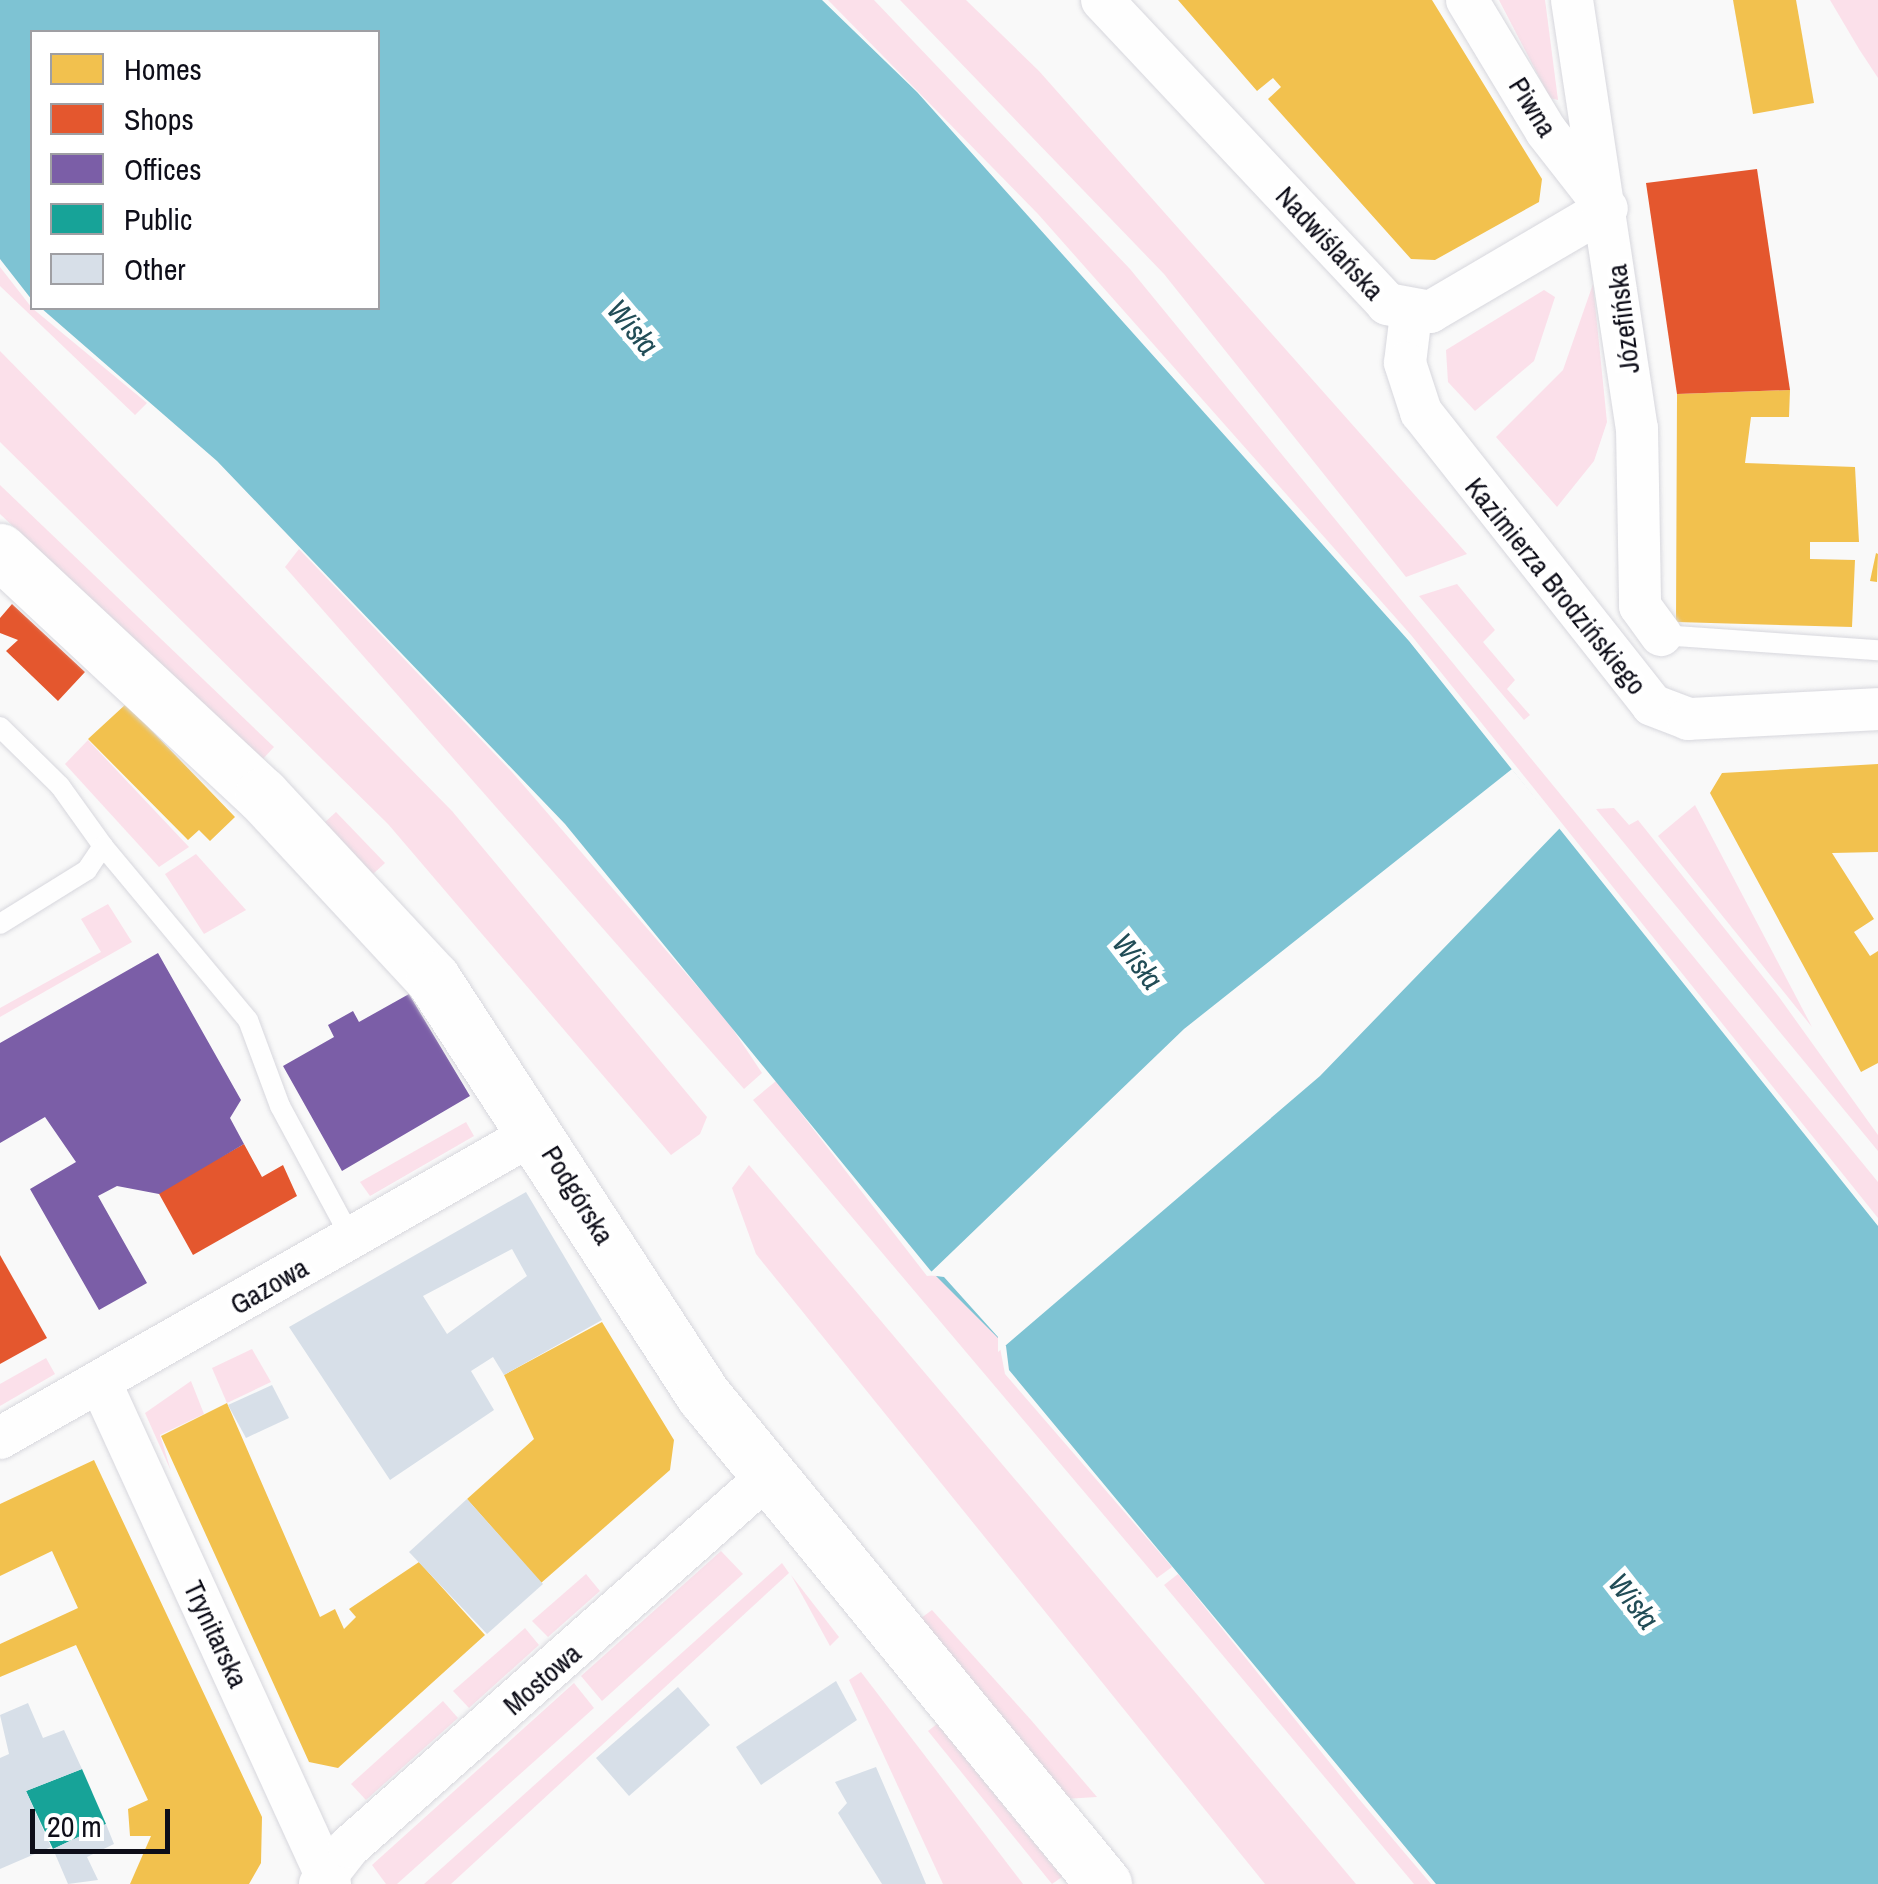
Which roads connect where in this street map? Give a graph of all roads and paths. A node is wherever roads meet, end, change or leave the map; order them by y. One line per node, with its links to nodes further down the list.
1 (1102, 0): 5 (street, Nadwiślańska)
2 (1468, 0): 4 (street, Piwna)
3 (1572, 0): 4 (street, Józefińska)
4 (1607, 208): 5 (street, Nadwiślańska); 7 (street, Józefińska)
5 (1411, 314): 9 (street, Kazimierza Brodzińskiego)
6 (0, 550): 13 (street, Podgórska)
7 (1662, 634): 8 (lane)
8 (1878, 650)
9 (1878, 708)
10 (0, 727): 11 (lane)
11 (103, 846): 12 (lane); 14 (lane)
12 (0, 924)
13 (538, 1131): 14 (street, Gazowa); 17 (street, Podgórska)
14 (351, 1238): 15 (street, Gazowa)
15 (101, 1384): 16 (street, Gazowa); 18 (street, Trynitarska)
16 (0, 1438)
17 (767, 1477): 18 (street, Mostowa); 19 (street, Podgórska)
18 (325, 1881)
19 (1104, 1884)

